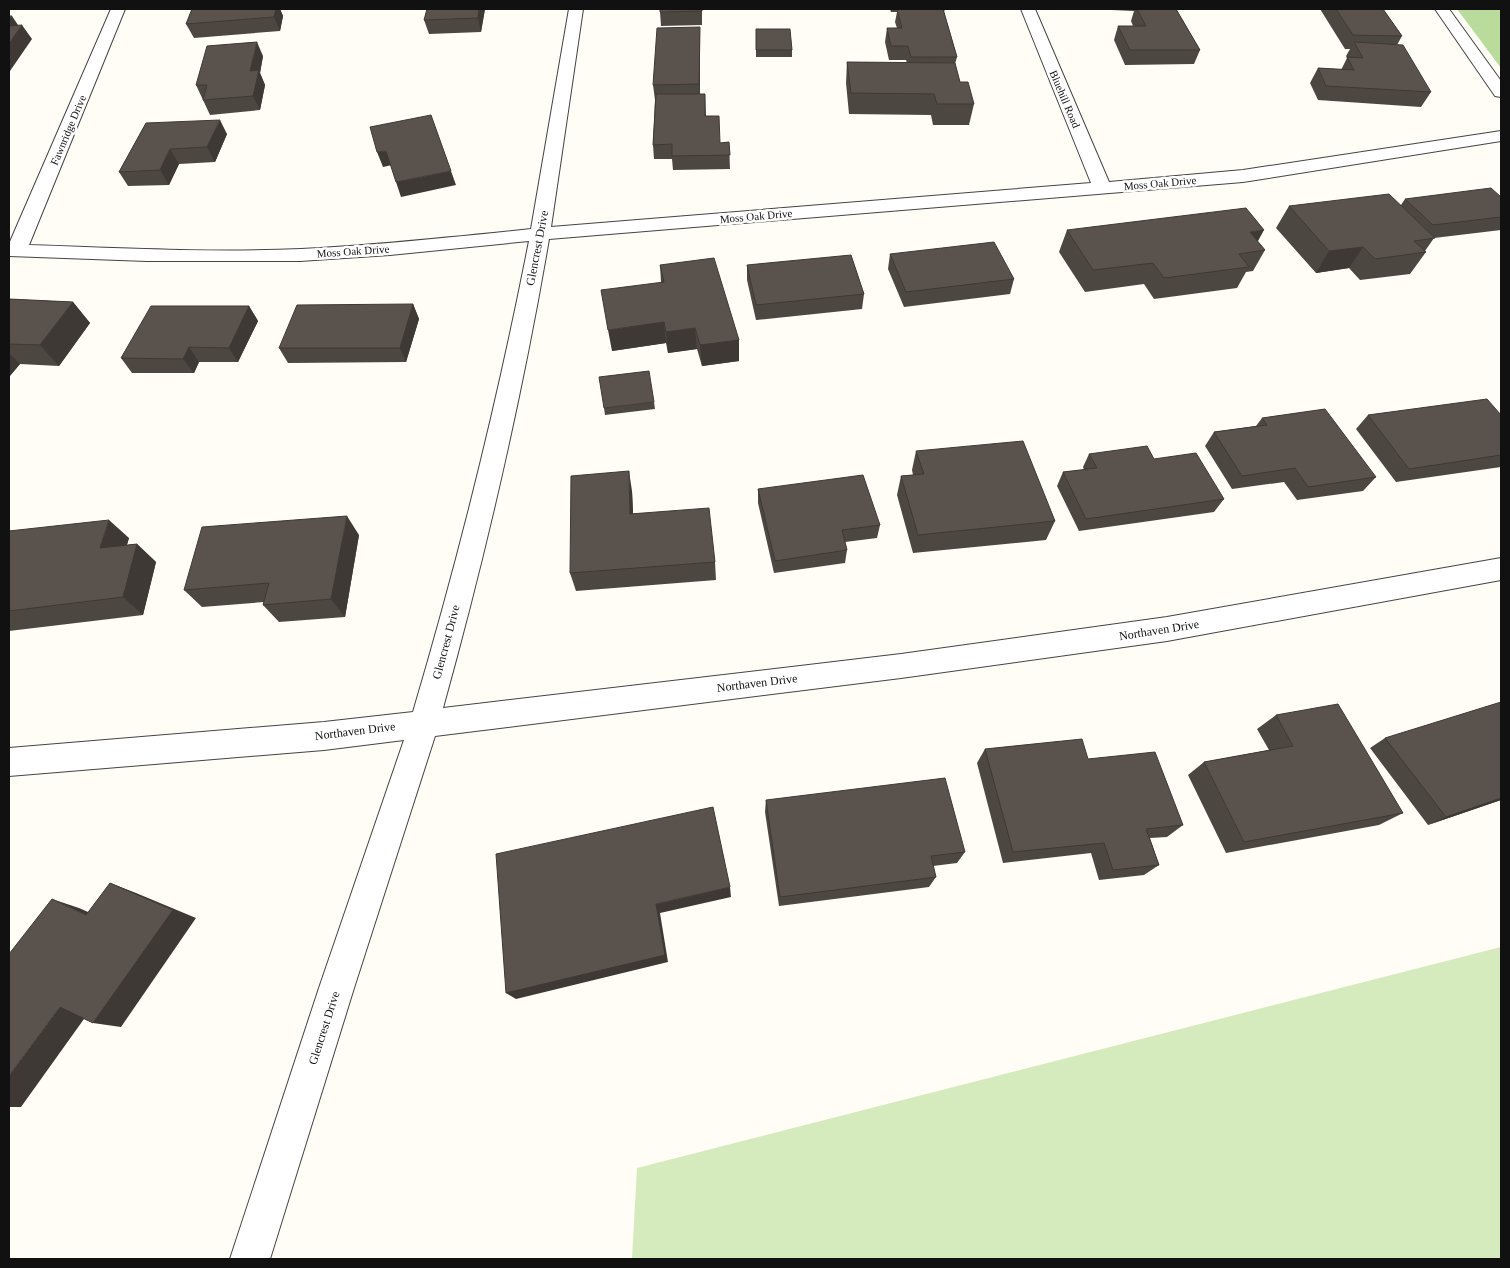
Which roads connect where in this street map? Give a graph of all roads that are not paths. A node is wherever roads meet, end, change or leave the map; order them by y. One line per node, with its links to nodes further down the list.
1 (118, 9): 9 (street, Fawnridge Drive)
2 (576, 9): 8 (street, Glencrest Drive)
3 (1028, 9): 7 (street, Bluehill Road)
4 (1442, 9): 5 (street)
5 (1501, 92)
6 (1501, 136): 7 (street, Moss Oak Drive)
7 (1102, 188): 8 (street, Moss Oak Drive)
8 (540, 234): 9 (street, Moss Oak Drive); 11 (street, Glencrest Drive)
9 (13, 250)
10 (1501, 569): 11 (street, Northaven Drive)
11 (424, 722): 12 (street, Northaven Drive); 13 (street, Glencrest Drive)
12 (9, 762)
13 (250, 1259)

